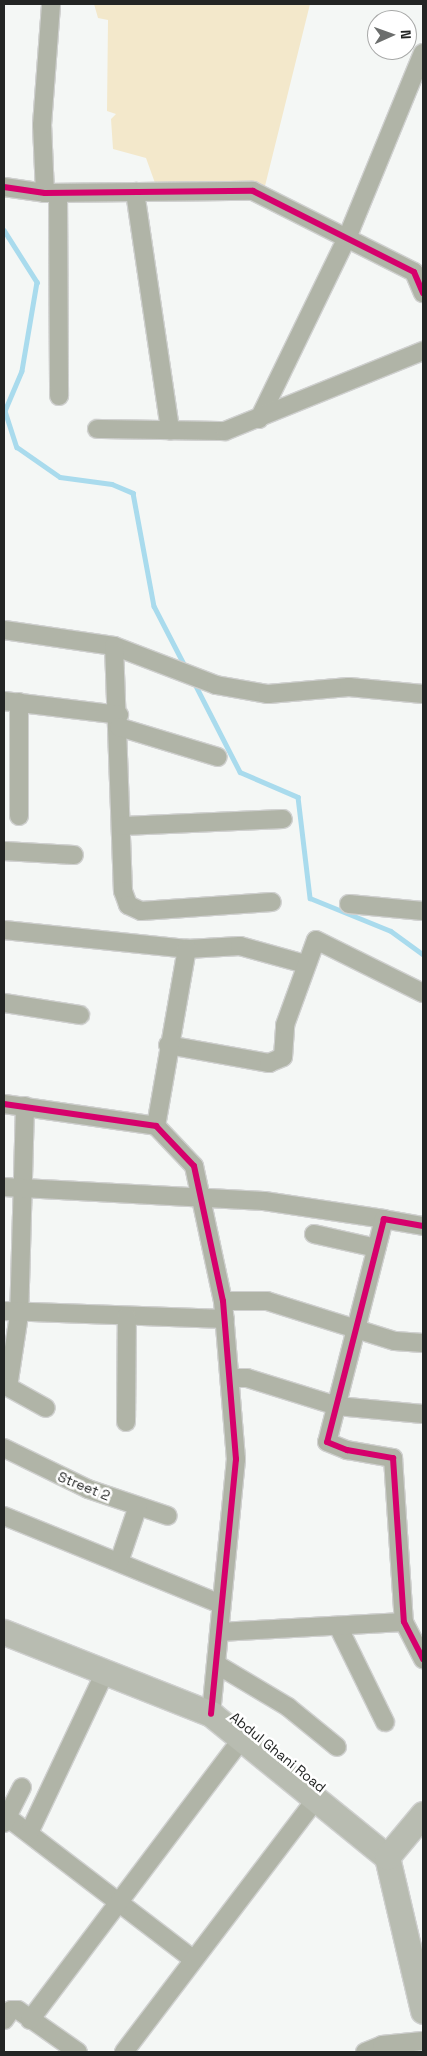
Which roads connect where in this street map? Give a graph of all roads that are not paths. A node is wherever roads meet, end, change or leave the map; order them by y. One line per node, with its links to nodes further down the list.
1 (51, 4): 5 (street)
2 (423, 53): 6 (street)
3 (4, 187): 5 (street)
4 (134, 192): 5 (street); 6 (street); 12 (street)
5 (52, 193): 9 (street)
6 (347, 238): 7 (street); 10 (street)
7 (423, 293)
8 (423, 351): 10 (street)
9 (59, 396)
10 (259, 419): 12 (street)
11 (97, 429): 12 (street)
12 (170, 430)
13 (4, 630): 14 (street)
14 (114, 646): 15 (street); 17 (street)
15 (423, 694)
16 (11, 702): 17 (street); 19 (street)
17 (119, 721): 18 (street); 21 (street)
18 (218, 757)
19 (19, 816)
20 (283, 819): 21 (street)
21 (123, 826): 24 (street)
22 (4, 851): 23 (street)
23 (74, 855)
24 (272, 902)
25 (349, 904): 26 (street)
26 (423, 911)
27 (4, 930): 28 (street)
28 (187, 949): 29 (street); 33 (street)
29 (305, 964): 30 (street); 33 (street)
30 (423, 993)
31 (4, 1003): 32 (street)
32 (80, 1014)
33 (168, 1045): 36 (street)
34 (4, 1104): 35 (street)
35 (25, 1106): 36 (street); 38 (street)
36 (156, 1126): 39 (street)
37 (4, 1187): 38 (street)
38 (23, 1189): 39 (street); 45 (street)
39 (200, 1198): 40 (street); 44 (street)
40 (384, 1219): 41 (street); 43 (street)
41 (423, 1226)
42 (314, 1234): 43 (street)
43 (376, 1248): 48 (street)
44 (223, 1301): 47 (street); 48 (street)
45 (11, 1313): 46 (street); 52 (street)
46 (127, 1317): 47 (street); 54 (street)
47 (225, 1320): 50 (street)
48 (357, 1329): 49 (street); 51 (street)
49 (423, 1343)
50 (230, 1378): 51 (street); 60 (street)
51 (336, 1406): 53 (street); 61 (street)
52 (46, 1408)
53 (423, 1414)
54 (126, 1422)
55 (4, 1448): 56 (street, Street 2)
56 (138, 1506): 58 (street, Street 2); 59 (street)
57 (4, 1516): 59 (street)
58 (168, 1516)
59 (119, 1562): 60 (street)
60 (221, 1604): 64 (street)
61 (404, 1622): 62 (street); 65 (street)
62 (338, 1626): 64 (street); 69 (street)
63 (4, 1632): 67 (street, Abdul Ghani Road)
64 (219, 1632): 66 (street)
65 (423, 1659)
66 (216, 1664): 68 (street); 71 (street)
67 (104, 1674): 68 (street, Abdul Ghani Road); 76 (street)
68 (211, 1714): 70 (street, Abdul Ghani Road)
69 (385, 1722)
70 (242, 1739): 73 (street, Abdul Ghani Road); 78 (street)
71 (337, 1747)
72 (22, 1787): 75 (street)
73 (316, 1799): 77 (street, Abdul Ghani Road); 79 (street)
74 (423, 1814): 77 (street)
75 (5, 1820): 76 (street)
76 (29, 1834): 78 (street)
77 (387, 1856): 80 (street)
78 (118, 1903): 79 (street); 82 (street)
79 (194, 1960): 85 (street)
80 (423, 2011)
81 (4, 2020): 82 (street)
82 (30, 2020): 84 (street)
83 (423, 2041): 86 (street)
84 (78, 2052)
85 (124, 2052)
86 (365, 2052)

